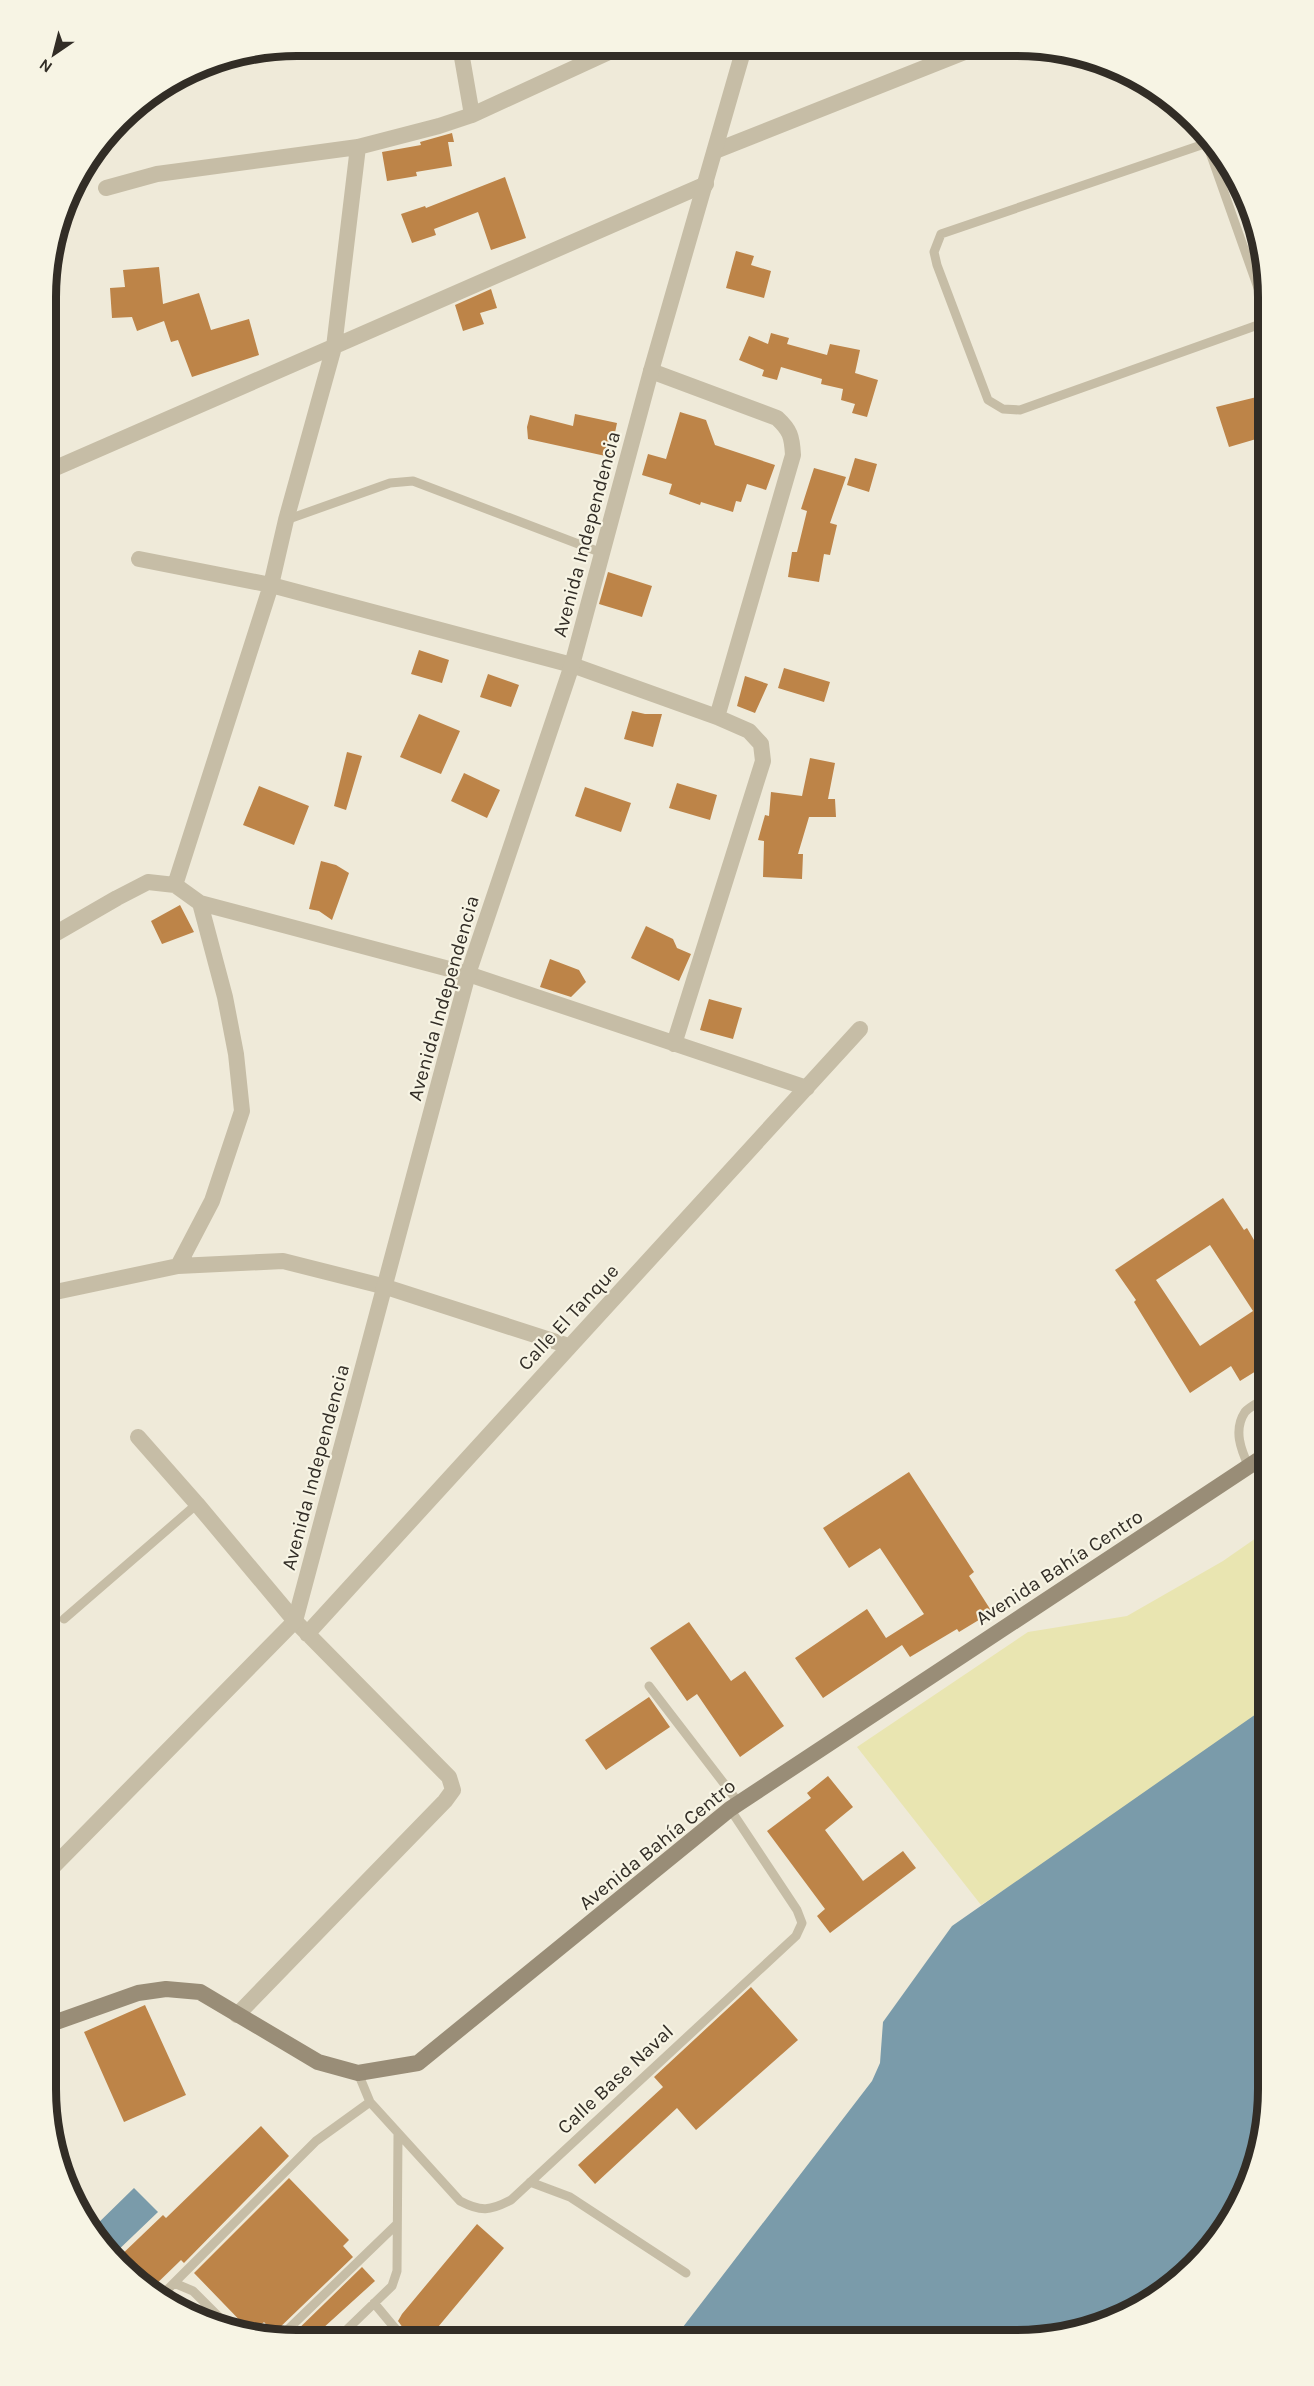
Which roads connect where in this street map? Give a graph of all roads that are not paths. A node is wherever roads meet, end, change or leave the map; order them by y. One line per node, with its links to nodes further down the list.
1 (462, 56): 5 (street)
2 (600, 56): 5 (street)
3 (742, 56): 8 (street, Avenida Independencia)
4 (954, 56): 8 (street)
5 (472, 115): 7 (street)
6 (1204, 144): 13 (lane)
7 (358, 147): 11 (street); 14 (street)
8 (715, 151): 10 (street, Avenida Independencia)
9 (1216, 159): 12 (lane)
10 (706, 184): 14 (street); 15 (street, Avenida Independencia)
11 (106, 188)
12 (1258, 287)
13 (1258, 324)
14 (334, 347): 16 (street); 17 (street)
15 (651, 371): 18 (street, Avenida Independencia); 22 (street)
16 (56, 468)
17 (286, 520): 18 (lane); 20 (street)
18 (602, 554): 21 (street, Avenida Independencia)
19 (139, 559): 20 (street)
20 (271, 585): 21 (street); 23 (street)
21 (572, 665): 22 (street); 26 (street, Avenida Independencia)
22 (717, 717): 28 (street)
23 (175, 885): 24 (street); 25 (street)
24 (200, 903): 26 (street); 30 (street)
25 (56, 933)
26 (468, 975): 28 (street); 31 (street, Avenida Independencia)
27 (860, 1029): 29 (street, Calle El Tanque)
28 (675, 1044): 29 (street)
29 (807, 1088): 33 (street, Calle El Tanque)
30 (178, 1266): 31 (street); 32 (street)
31 (386, 1287): 33 (street); 40 (street, Avenida Independencia)
32 (56, 1292)
33 (569, 1346): 41 (street, Calle El Tanque)
34 (1258, 1403): 37 (lane)
35 (138, 1437): 38 (street)
36 (1258, 1461): 37 (main road, Avenida Bahía Centro)
37 (1249, 1467): 43 (main road, Avenida Bahía Centro)
38 (198, 1504): 39 (lane); 40 (street)
39 (64, 1618)
40 (295, 1621): 41 (street); 44 (street, Avenida Independencia)
41 (307, 1634): 45 (street)
42 (649, 1686): 43 (lane, Calle Base Naval)
43 (734, 1806): 47 (main road, Avenida Bahía Centro); 50 (lane, Calle Base Naval)
44 (56, 1864)
45 (237, 2015): 46 (main road, Avenida Bahía Centro); 47 (main road, Avenida Bahía Centro)
46 (56, 2022)
47 (358, 2073): 48 (lane, Calle Base Naval)
48 (370, 2102): 49 (lane, Calle Base Naval); 53 (lane)
49 (398, 2135): 50 (lane, Calle Base Naval); 51 (lane)
50 (531, 2182): 52 (lane)
51 (397, 2224): 55 (lane); 57 (lane)
52 (686, 2273)
53 (174, 2283): 54 (lane); 56 (lane)
54 (165, 2292)
55 (374, 2303): 58 (lane); 59 (lane)
56 (220, 2318)
57 (287, 2330)
58 (346, 2330)
59 (396, 2330)

